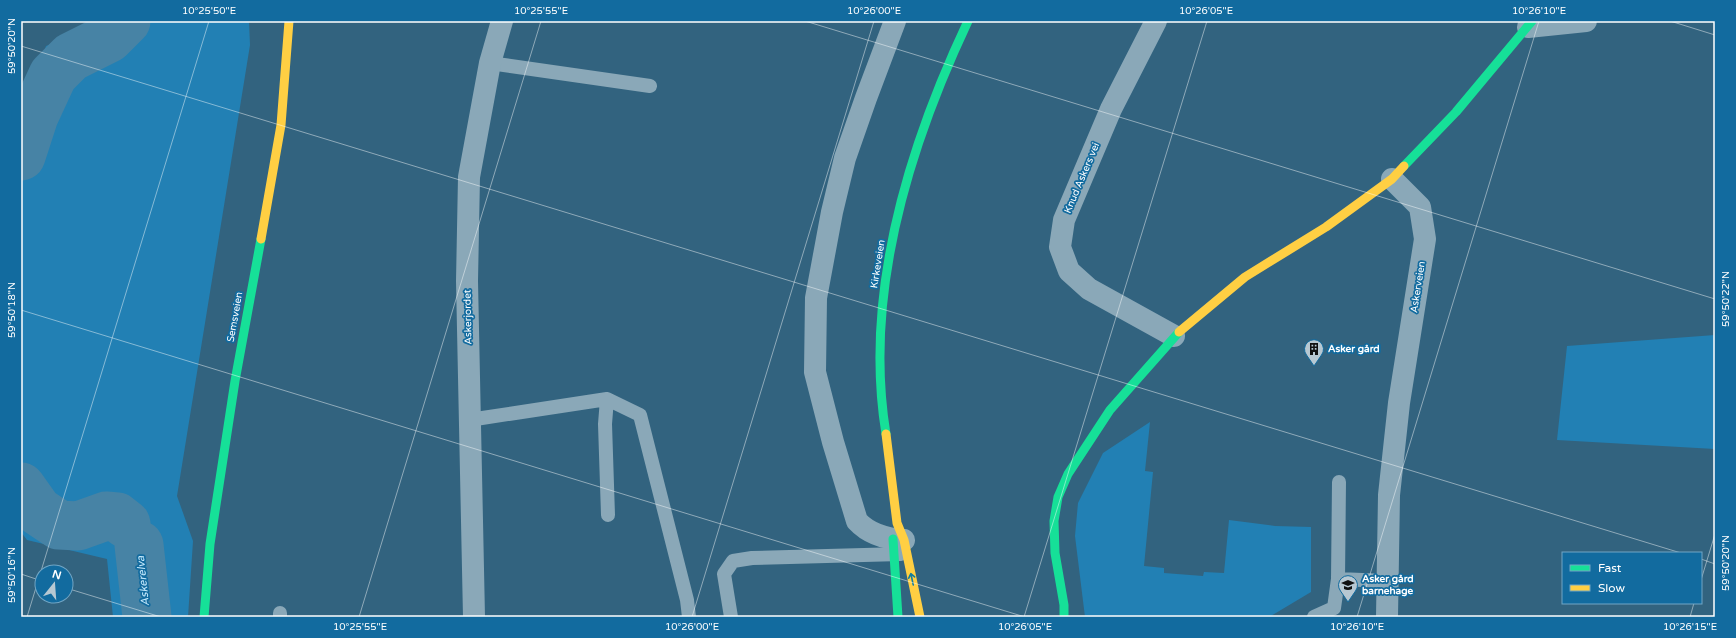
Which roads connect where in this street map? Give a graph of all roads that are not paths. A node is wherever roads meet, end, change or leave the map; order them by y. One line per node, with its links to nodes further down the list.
1 (289, 21): 19 (main road, Semsveien)
2 (502, 21): 8 (street, Askerjordet)
3 (895, 21): 16 (street)
4 (968, 21): 16 (main road, Kirkeveien)
5 (1156, 21): 11 (street, Knud Askers vei)
6 (1586, 21): 7 (street)
7 (1530, 24): 10 (main road)
8 (490, 63): 9 (lane); 13 (street, Askerjordet)
9 (650, 86)
10 (1392, 179): 11 (main road); 18 (street, Askerveien)
11 (1174, 336): 25 (main road)
12 (607, 400): 13 (lane); 15 (lane); 21 (lane)
13 (469, 420): 20 (street, Askerjordet)
14 (1339, 482): 17 (lane)
15 (608, 515)
16 (899, 542): 22 (lane); 23 (main road, Kirkeveien); 24 (main road, Kirkeveien, one-way to 16)
17 (1338, 579): 18 (lane); 26 (lane)
18 (1387, 581): 27 (street, Askerveien)
19 (204, 617)
20 (474, 617)
21 (689, 617)
22 (731, 617)
23 (898, 617)
24 (920, 617)
25 (1064, 617)
26 (1314, 617)
27 (1387, 617)

